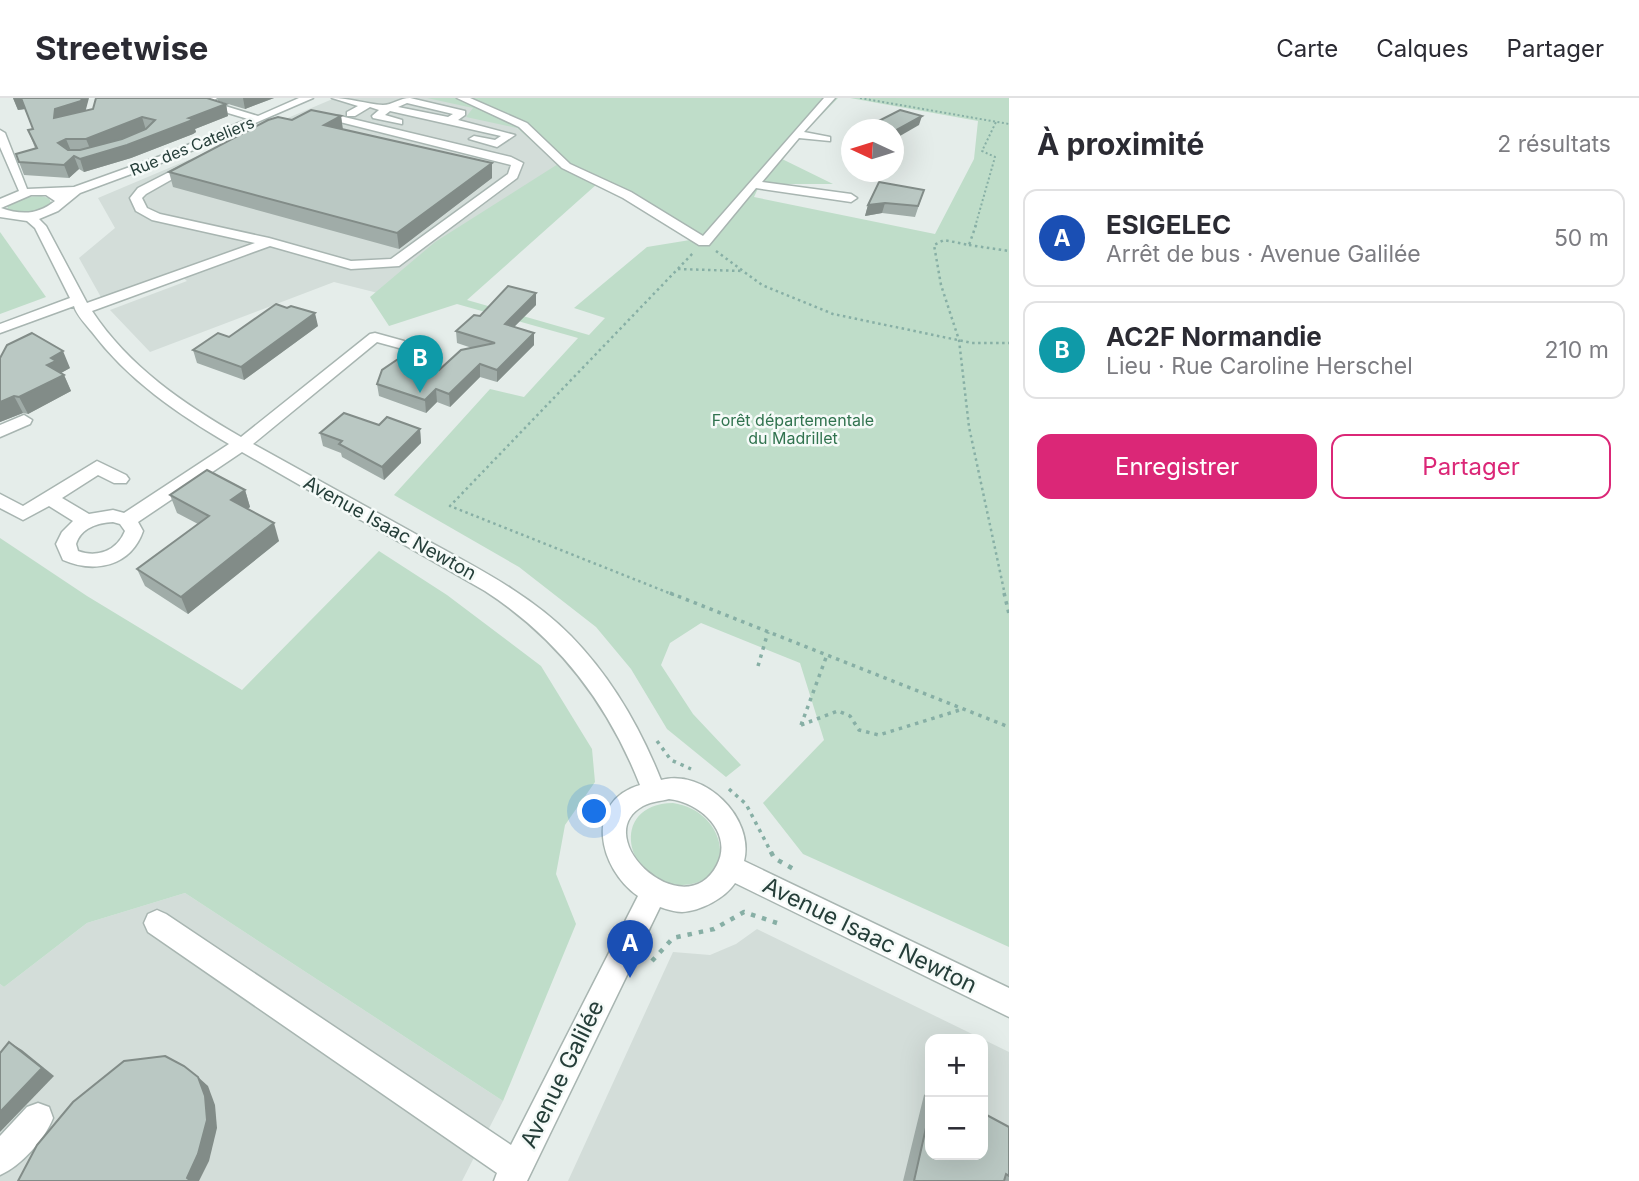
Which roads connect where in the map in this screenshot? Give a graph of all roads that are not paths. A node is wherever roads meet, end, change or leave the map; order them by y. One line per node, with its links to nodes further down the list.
1 (212, 98): 9 (street)
2 (307, 98): 9 (street, Rue des Cateliers)
3 (337, 98): 6 (street)
4 (462, 98): 17 (street)
5 (830, 98): 12 (street)
6 (367, 105): 7 (street); 8 (street)
7 (387, 108): 7 (street)
8 (351, 114)
9 (258, 119): 16 (street, Rue des Cateliers)
10 (297, 119): 24 (street)
11 (0, 133): 18 (street)
12 (797, 133): 13 (street); 17 (street)
13 (826, 139)
14 (148, 152): 16 (street)
15 (209, 157): 24 (street)
16 (165, 159): 19 (street, Rue des Cateliers)
17 (753, 184): 20 (street)
18 (27, 190): 19 (street); 21 (street)
19 (56, 197): 23 (street, Rue des Cateliers)
20 (851, 198)
21 (0, 205)
22 (9, 216): 23 (street)
23 (43, 219): 25 (street, Avenue Isaac Newton)
24 (269, 242): 25 (street)
25 (79, 306): 26 (street); 30 (street, Avenue Isaac Newton)
26 (0, 329)
27 (399, 344): 30 (street)
28 (24, 420): 29 (street)
29 (0, 432)
30 (240, 444): 34 (street); 36 (street, Avenue Isaac Newton)
31 (120, 480): 32 (street)
32 (49, 498): 33 (street); 35 (street)
33 (0, 500)
34 (127, 520): 35 (street); 35 (street)
35 (87, 521)
36 (653, 789): 37 (street); 38 (street)
37 (731, 867): 38 (street); 40 (street, Avenue Isaac Newton)
38 (653, 893): 43 (street, Avenue Galilée)
39 (157, 923): 43 (street)
40 (1009, 1003)
41 (38, 1118): 42 (street)
42 (0, 1159)
43 (513, 1174)

